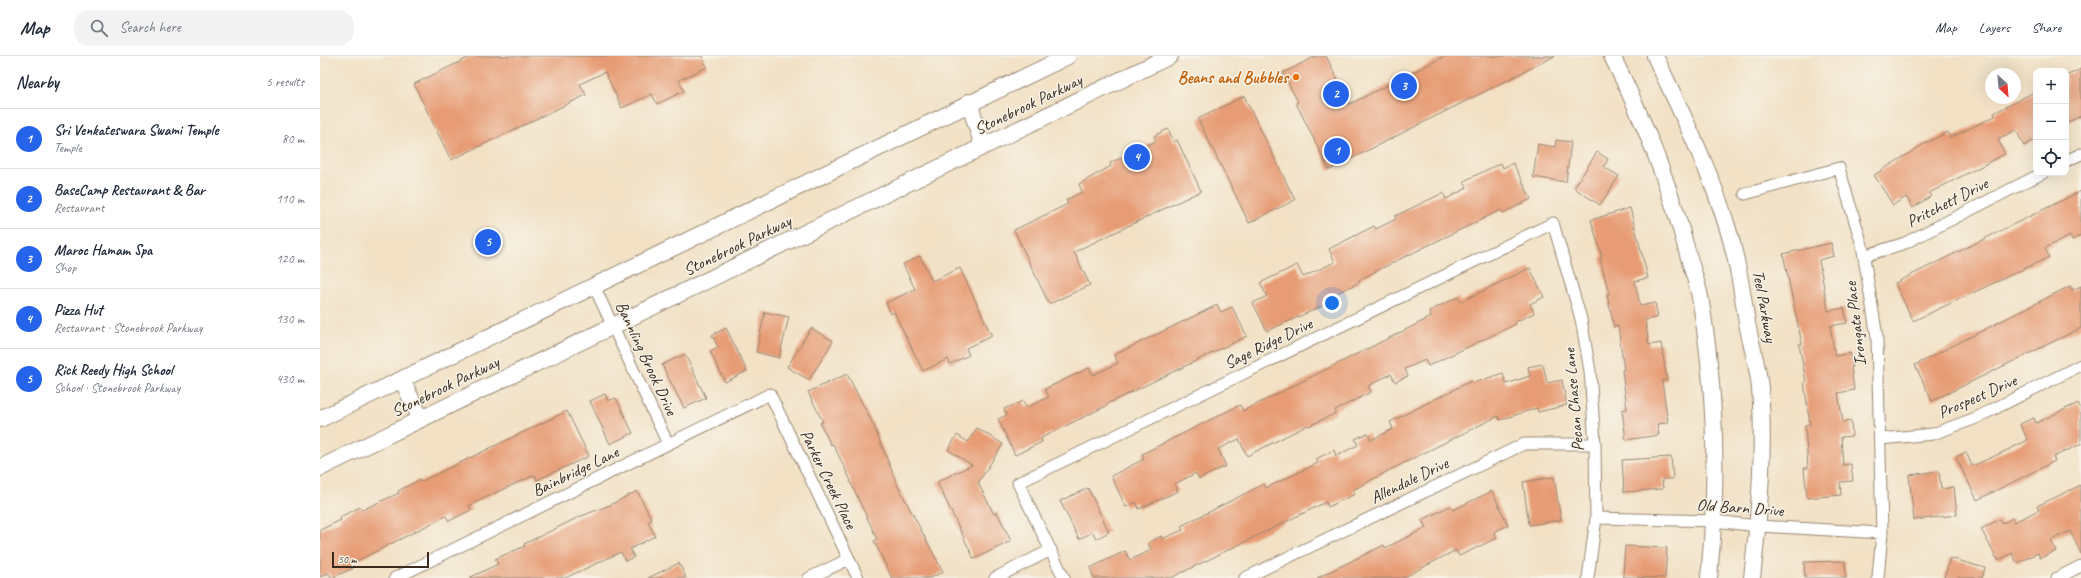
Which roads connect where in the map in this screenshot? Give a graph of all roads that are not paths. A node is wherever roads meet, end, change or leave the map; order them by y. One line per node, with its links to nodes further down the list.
1 (1068, 56): 5 (main road, Stonebrook Parkway)
2 (1170, 56): 6 (main road, Stonebrook Parkway)
3 (1612, 56): 25 (main road)
4 (1655, 56): 26 (main road, Teel Parkway)
5 (969, 102): 6 (main road); 13 (main road, Stonebrook Parkway)
6 (983, 146): 14 (main road, Stonebrook Parkway)
7 (2081, 154): 8 (street)
8 (2069, 160)
9 (2037, 176): 12 (street, Pritchett Drive)
10 (1745, 194): 12 (street, Irongate Place)
11 (1553, 223): 22 (street, Pecan Chase Lane); 28 (street, Sage Ridge Drive)
12 (1864, 256): 20 (street, Irongate Place)
13 (594, 286): 14 (street, Bannling Brook Drive); 16 (main road, Stonebrook Parkway)
14 (613, 326): 18 (main road, Stonebrook Parkway); 21 (street, Bannling Brook Drive)
15 (2081, 365): 20 (street, Prospect Drive)
16 (402, 380): 18 (main road); 19 (main road, Stonebrook Parkway)
17 (770, 394): 21 (street, Bainbridge Lane); 29 (street, Parker Creek Place)
18 (421, 419): 23 (main road, Stonebrook Parkway)
19 (320, 420)
20 (1881, 439): 27 (street, Irongate Place)
21 (668, 444): 31 (street, Bainbridge Lane)
22 (1595, 444): 24 (street, Pecan Chase Lane); 36 (street, Allendale Drive)
23 (320, 468)
24 (1596, 518): 25 (street, Old Barn Drive); 37 (street, Pecan Chase Lane)
25 (1714, 521): 26 (street, Old Barn Drive); 38 (main road)
26 (1758, 526): 27 (street, Old Barn Drive); 39 (main road, Teel Parkway)
27 (1882, 533): 40 (street, Irongate Place)
28 (1050, 550): 34 (street); 35 (street)
29 (849, 559): 32 (street); 33 (street, Parker Creek Place)
30 (2081, 566): 41 (street)
31 (395, 578)
32 (809, 578)
33 (858, 578)
34 (995, 578)
35 (1064, 578)
36 (1245, 578)
37 (1588, 578)
38 (1709, 578)
39 (1752, 578)
40 (1878, 578)
41 (2057, 578)

